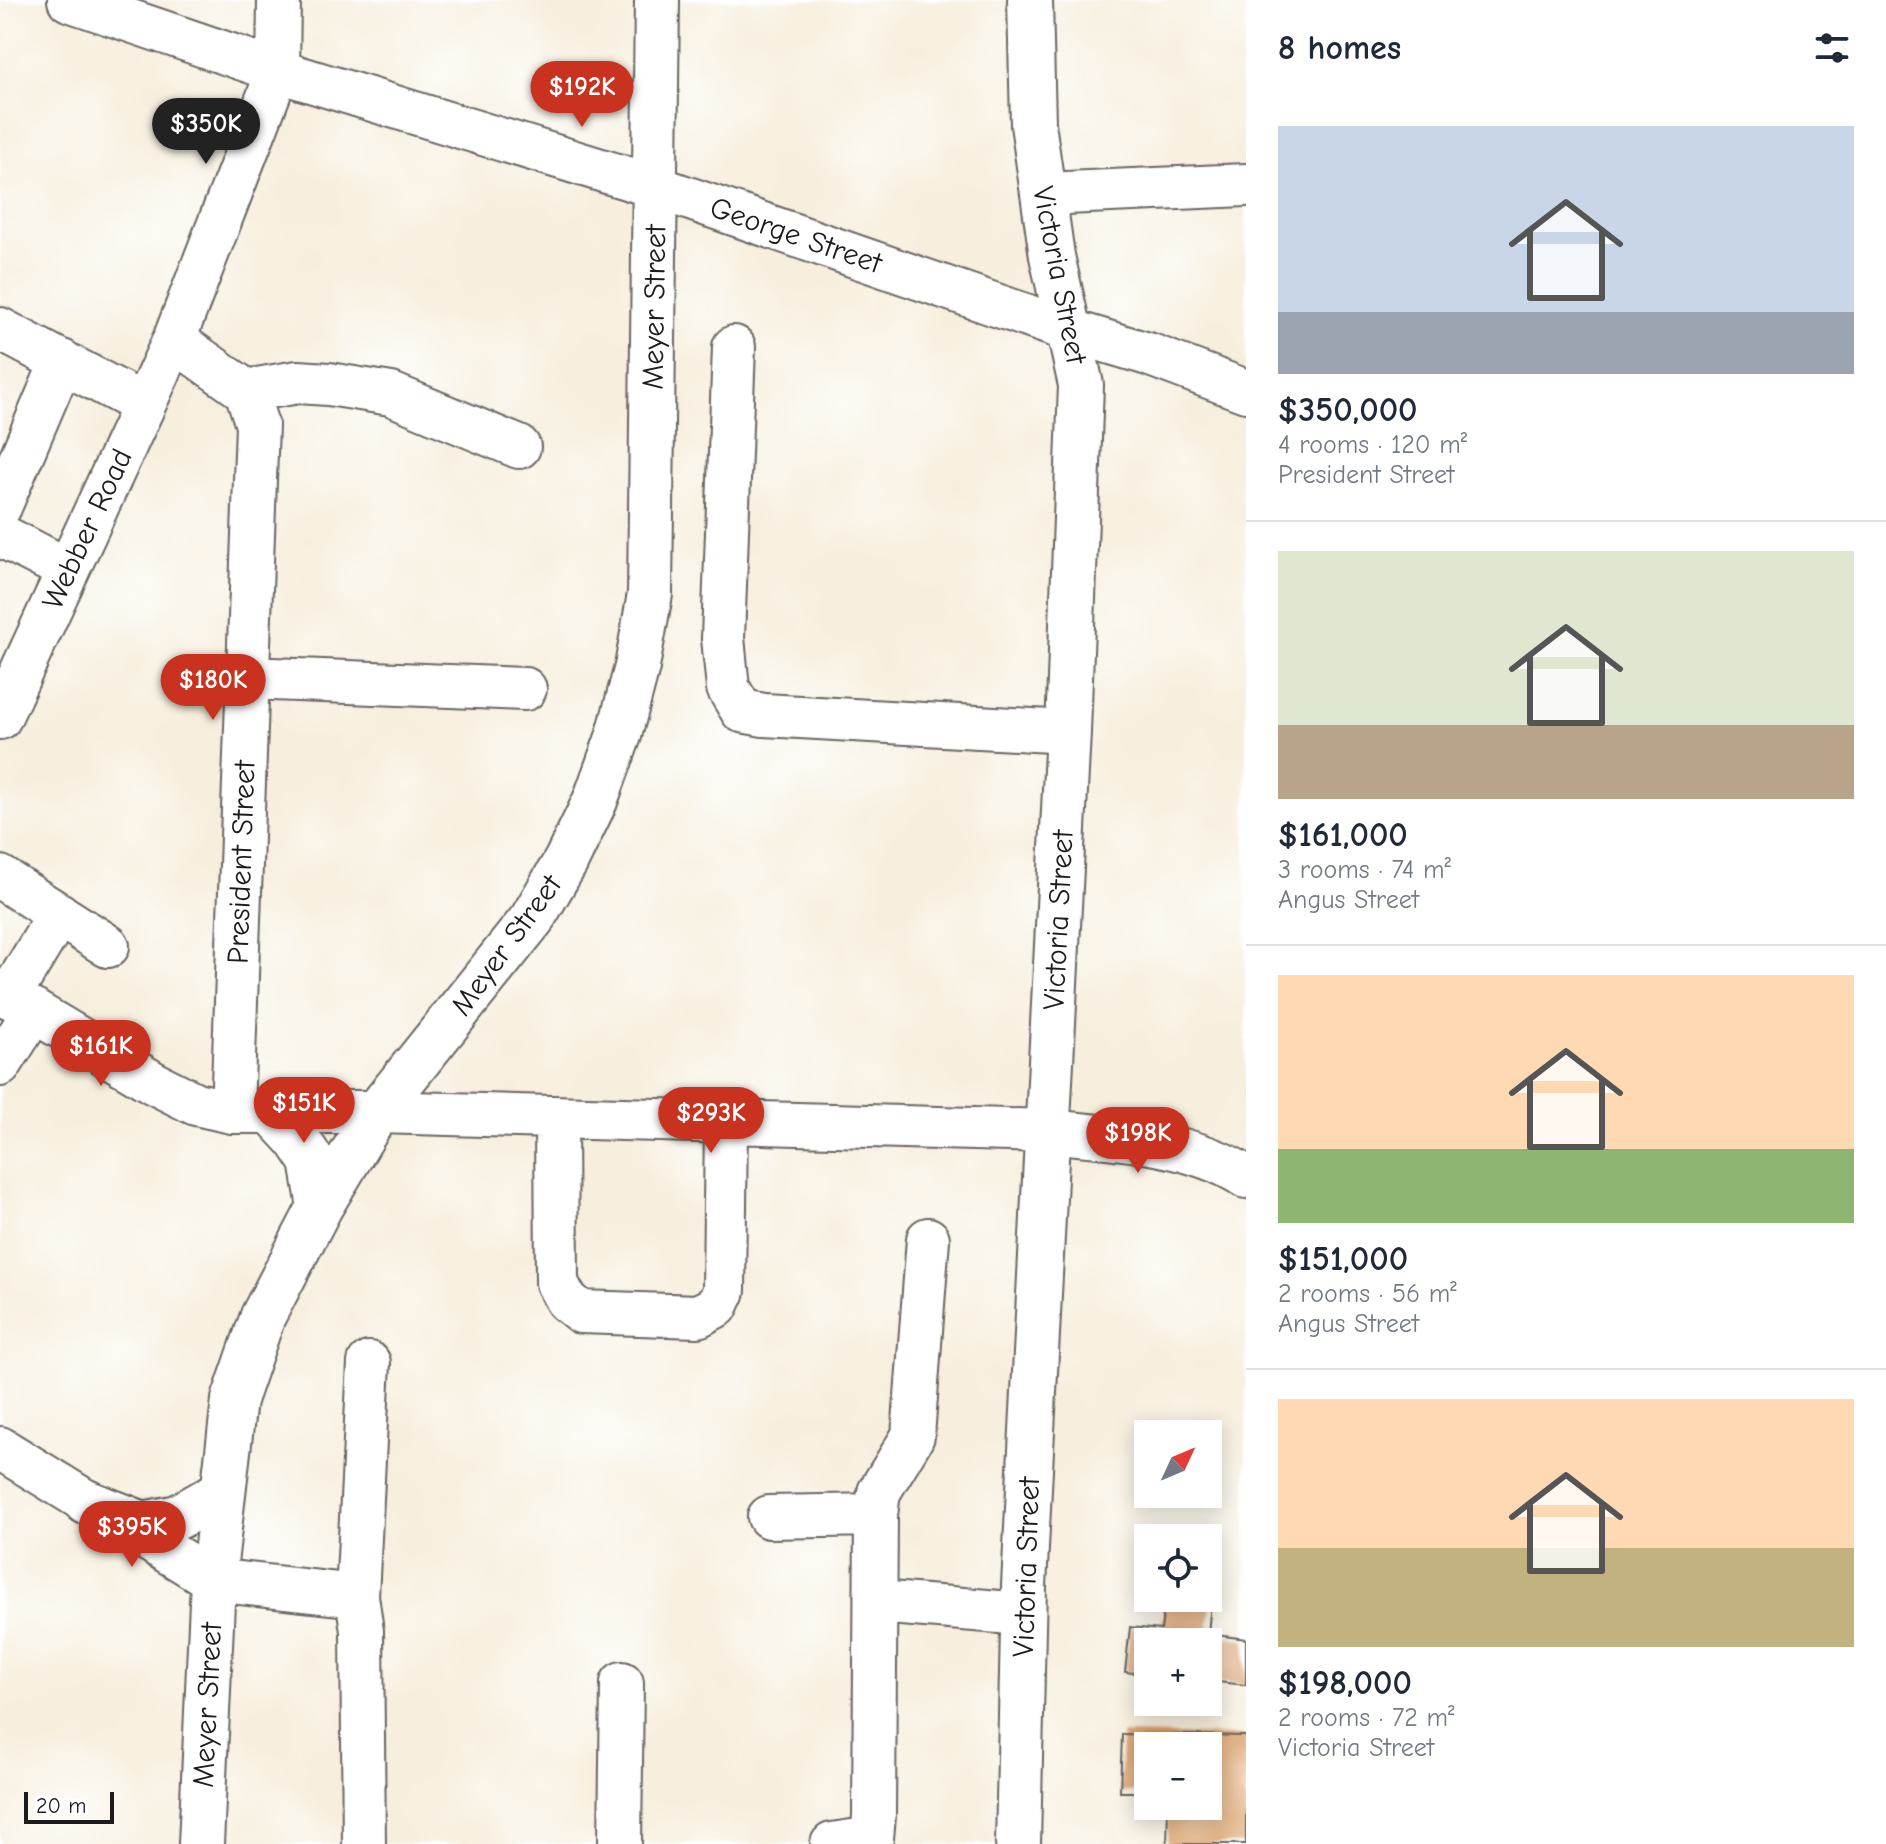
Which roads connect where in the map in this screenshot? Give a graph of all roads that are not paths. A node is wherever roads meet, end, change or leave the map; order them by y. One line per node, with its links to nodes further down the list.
1 (69, 0): 5 (street, George Street)
2 (279, 0): 5 (street)
3 (657, 0): 7 (main road, Meyer Street)
4 (1030, 0): 8 (main road, Victoria Street)
5 (278, 71): 7 (street, George Street); 11 (street)
6 (1246, 185): 8 (street)
7 (656, 187): 10 (street, George Street); 31 (main road, Meyer Street)
8 (1043, 194): 10 (main road, Victoria Street)
9 (0, 329): 13 (street)
10 (1071, 331): 15 (street, George Street); 24 (main road, Victoria Street)
11 (174, 340): 14 (street); 16 (street, Webber Road)
12 (734, 347): 24 (street)
13 (62, 361): 16 (street); 18 (street)
14 (246, 391): 17 (street); 21 (street, President Street)
15 (1246, 391)
16 (144, 405): 20 (street, Webber Road)
17 (519, 447)
18 (0, 507)
19 (0, 535): 20 (street)
20 (68, 570): 23 (street, Webber Road)
21 (247, 678): 22 (street); 30 (street, President Street)
22 (525, 689)
23 (0, 718)
24 (1068, 732): 34 (main road, Victoria Street)
25 (0, 877): 26 (street)
26 (59, 914): 27 (street); 28 (street)
27 (108, 946)
28 (15, 1000): 29 (street); 30 (street)
29 (0, 1065)
30 (252, 1112): 31 (street); 36 (main road)
31 (377, 1112): 32 (street); 36 (main road, Meyer Street)
32 (556, 1117): 33 (street); 33 (street)
33 (726, 1122): 34 (street)
34 (1047, 1131): 35 (street); 47 (main road, Victoria Street)
35 (1246, 1177)
36 (320, 1207): 40 (main road, Meyer Street)
37 (928, 1239): 42 (street)
38 (369, 1363): 45 (street)
39 (0, 1448): 41 (street)
40 (223, 1491): 41 (main road); 44 (main road, Meyer Street)
41 (86, 1502): 44 (street)
42 (876, 1515): 43 (street); 46 (street)
43 (769, 1517)
44 (213, 1580): 45 (street); 50 (main road, Meyer Street)
45 (357, 1596): 51 (street)
46 (877, 1602): 47 (street); 49 (street)
47 (1024, 1614): 53 (main road, Victoria Street)
48 (622, 1683): 52 (street)
49 (858, 1842)
50 (201, 1844)
51 (364, 1844)
52 (620, 1844)
53 (1018, 1844)

